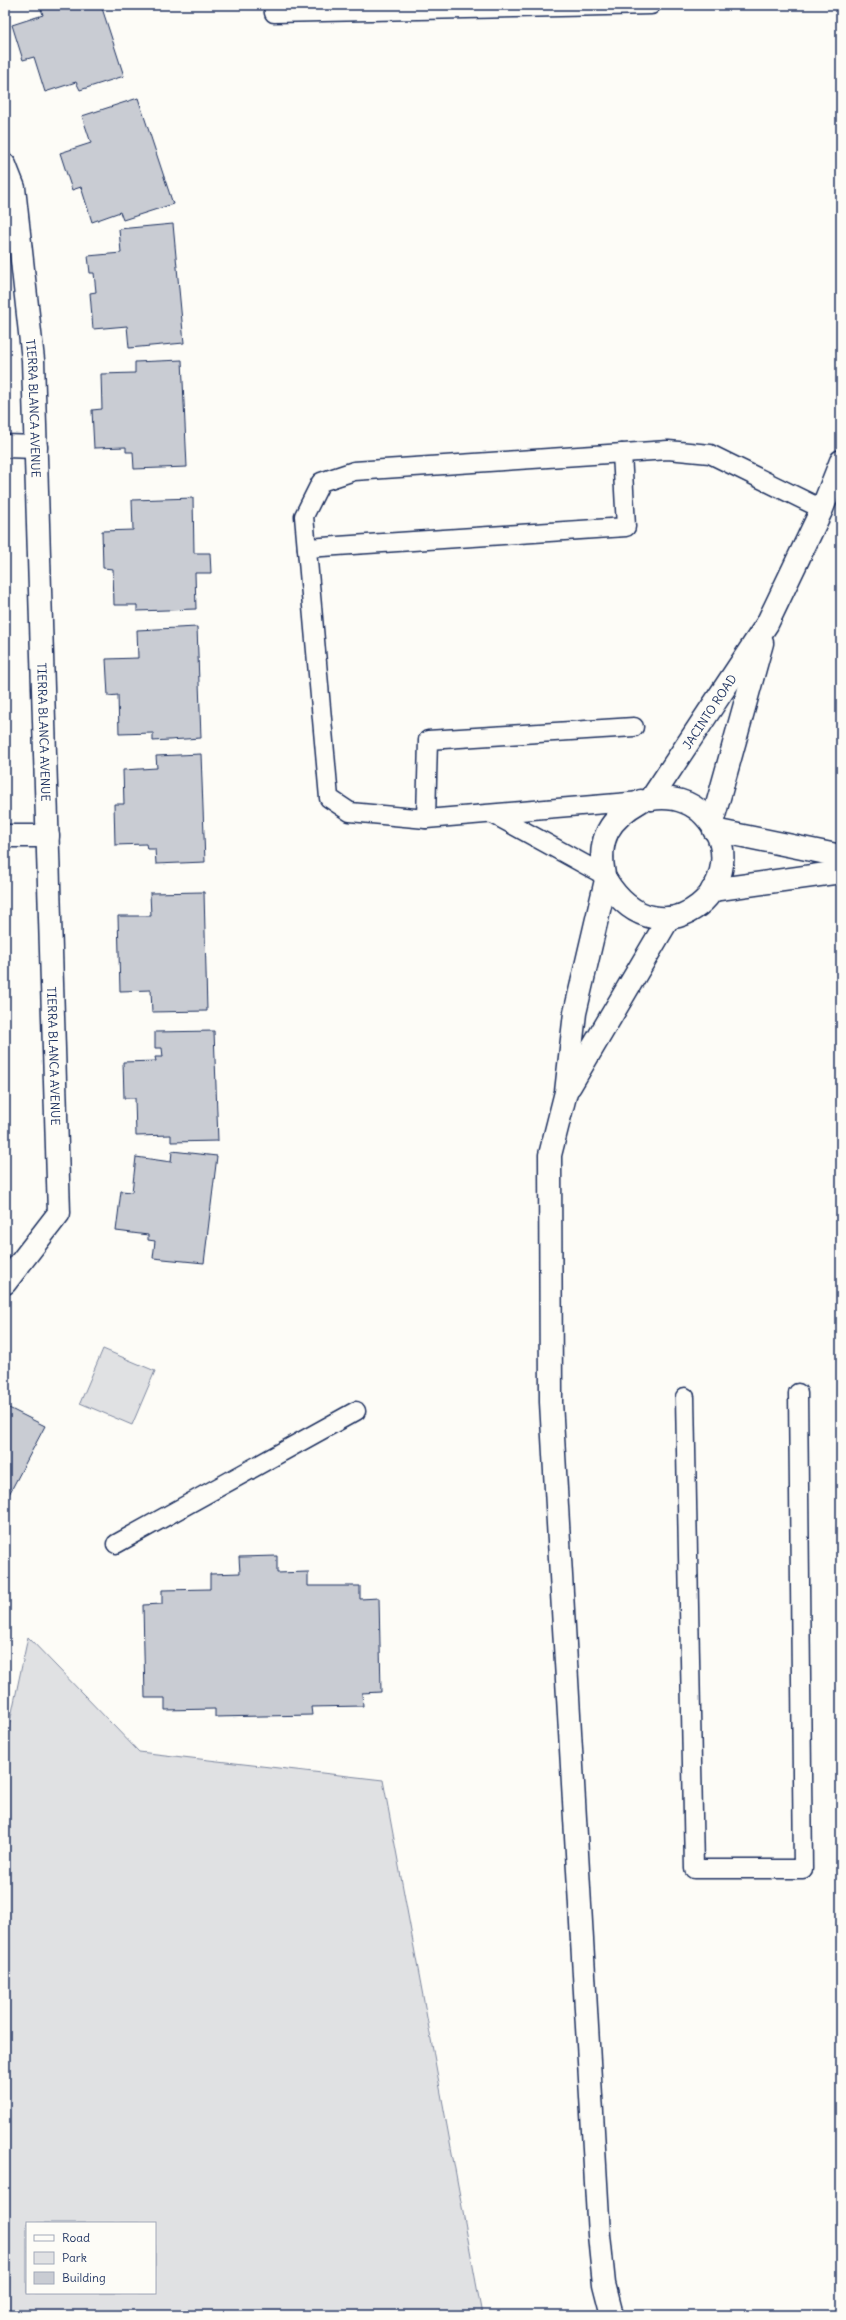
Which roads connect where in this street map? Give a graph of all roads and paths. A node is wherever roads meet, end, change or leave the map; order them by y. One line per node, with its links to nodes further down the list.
1 (273, 5): 3 (lane)
2 (651, 5): 3 (lane)
3 (573, 6)
4 (5, 165): 6 (street, TIERRA BLANCA AVENUE)
5 (5, 446): 6 (street)
6 (36, 448): 18 (street, TIERRA BLANCA AVENUE)
7 (622, 453): 9 (lane); 10 (lane); 10 (lane)
8 (841, 461): 9 (street, JACINTO ROAD)
9 (822, 509): 11 (street, JACINTO ROAD)
10 (307, 548): 15 (lane)
11 (767, 624): 13 (street, JACINTO ROAD); 16 (street, JACINTO ROAD)
12 (634, 727): 15 (lane)
13 (646, 800): 14 (lane); 16 (street); 21 (street)
14 (493, 814): 15 (lane); 21 (lane)
15 (426, 819)
16 (713, 827): 19 (street); 22 (street)
17 (5, 836): 18 (street)
18 (48, 836): 25 (street, TIERRA BLANCA AVENUE)
19 (841, 856)
20 (841, 872): 22 (street)
21 (605, 878): 23 (street); 24 (street)
22 (712, 890): 23 (street)
23 (669, 918): 24 (street)
24 (566, 1092): 30 (street)
25 (5, 1283)
26 (798, 1393): 27 (lane)
27 (685, 1397)
28 (356, 1411): 29 (lane)
29 (116, 1544)
30 (612, 2315)

